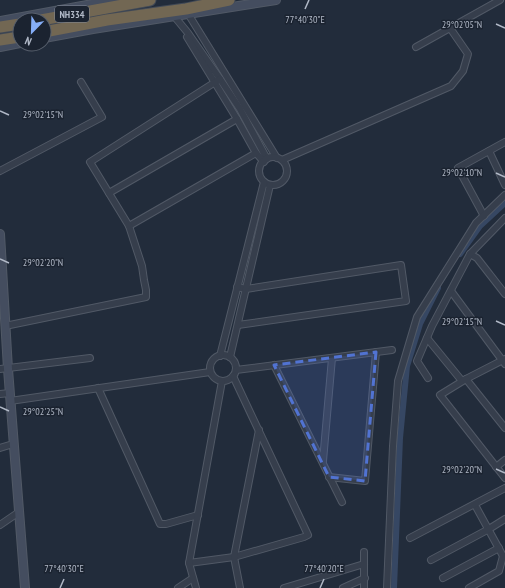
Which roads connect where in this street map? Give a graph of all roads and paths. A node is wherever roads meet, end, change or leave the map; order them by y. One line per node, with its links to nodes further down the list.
1 (114, 0): 9 (street)
2 (150, 0): 8 (highway, NH334)
3 (229, 0): 6 (highway, NH334)
4 (276, 0): 6 (street)
5 (500, 0): 12 (street)
6 (187, 11): 7 (highway, NH334); 22 (street)
7 (173, 13): 13 (highway, NH334); 14 (street); 20 (street)
8 (52, 18)
9 (0, 21)
10 (12, 25): 11 (highway)
11 (0, 27)
12 (450, 28): 19 (street); 30 (street)
13 (52, 30)
14 (52, 36)
15 (12, 38): 16 (highway)
16 (0, 40)
17 (12, 45): 18 (street)
18 (0, 47)
19 (416, 47)
20 (217, 81): 23 (street); 26 (street); 35 (street)
21 (81, 82): 32 (street)
22 (233, 85): 23 (street); 24 (street)
23 (226, 89): 25 (street)
24 (246, 106): 25 (street); 30 (street)
25 (240, 110): 31 (street)
26 (237, 119): 29 (street); 35 (street)
27 (505, 142): 28 (street)
28 (488, 151): 34 (street); 37 (street)
29 (256, 153): 31 (street); 39 (street)
30 (279, 159): 31 (street); 33 (street)
31 (265, 160): 33 (street)
32 (0, 171)
33 (267, 183): 40 (street); 41 (street)
34 (505, 185)
35 (109, 193): 39 (street)
36 (505, 195): 37 (street)
37 (484, 216): 108 (street)
38 (504, 222): 43 (street)
39 (129, 226): 52 (street)
40 (252, 230): 41 (street); 44 (street)
41 (259, 232): 45 (street)
42 (0, 234): 46 (street)
43 (470, 254): 49 (street); 50 (street)
44 (244, 261): 45 (street); 47 (street)
45 (252, 263): 48 (street)
46 (1, 278): 52 (street)
47 (237, 287): 48 (street); 54 (street)
48 (246, 289): 51 (street); 51 (street)
49 (451, 291): 53 (street); 62 (street)
50 (505, 294)
51 (238, 325): 55 (street)
52 (5, 326): 64 (street)
53 (427, 338): 67 (street); 68 (street)
54 (224, 339): 55 (street); 58 (street)
55 (234, 341): 59 (street)
56 (392, 350): 57 (street)
57 (376, 352): 61 (street); 80 (street)
58 (220, 356): 59 (street); 65 (street)
59 (230, 357): 66 (street)
60 (90, 358): 64 (street)
61 (332, 358): 63 (street); 78 (street)
62 (504, 361): 68 (street)
63 (274, 365): 66 (street); 78 (street)
64 (4, 369): 72 (street)
65 (210, 372): 69 (street); 70 (street)
66 (235, 373): 69 (street); 74 (street)
67 (428, 378)
68 (464, 380): 73 (street); 79 (street)
69 (222, 381): 86 (street)
70 (98, 388): 72 (street); 86 (street)
71 (0, 394): 72 (street)
72 (10, 397): 75 (street)
73 (505, 428)
74 (259, 430): 94 (street); 94 (street)
75 (13, 444): 76 (street); 85 (street)
76 (0, 448)
77 (505, 460): 79 (street)
78 (322, 463): 80 (street)
79 (496, 467): 81 (street)
80 (329, 477): 83 (street)
81 (505, 478)
82 (505, 488): 84 (street)
83 (342, 502)
84 (476, 505): 89 (street); 90 (street)
85 (19, 512): 88 (street); 101 (street)
86 (198, 515): 96 (street)
87 (505, 519): 89 (street)
88 (0, 525)
89 (489, 529): 91 (street); 95 (street)
90 (410, 538)
91 (499, 548): 93 (street); 100 (street)
92 (364, 552): 97 (street)
93 (504, 556): 109 (street)
94 (234, 557): 96 (street); 104 (street)
95 (431, 560)
96 (189, 563): 98 (street)
97 (364, 564): 99 (street); 105 (street)
98 (193, 578): 102 (street); 103 (street)
99 (365, 578): 106 (street); 107 (street)
100 (443, 578)
101 (25, 588)
102 (178, 588)
103 (196, 588)
104 (240, 588)
105 (284, 588)
106 (343, 588)
107 (364, 588)
108 (387, 588)
109 (469, 588)

